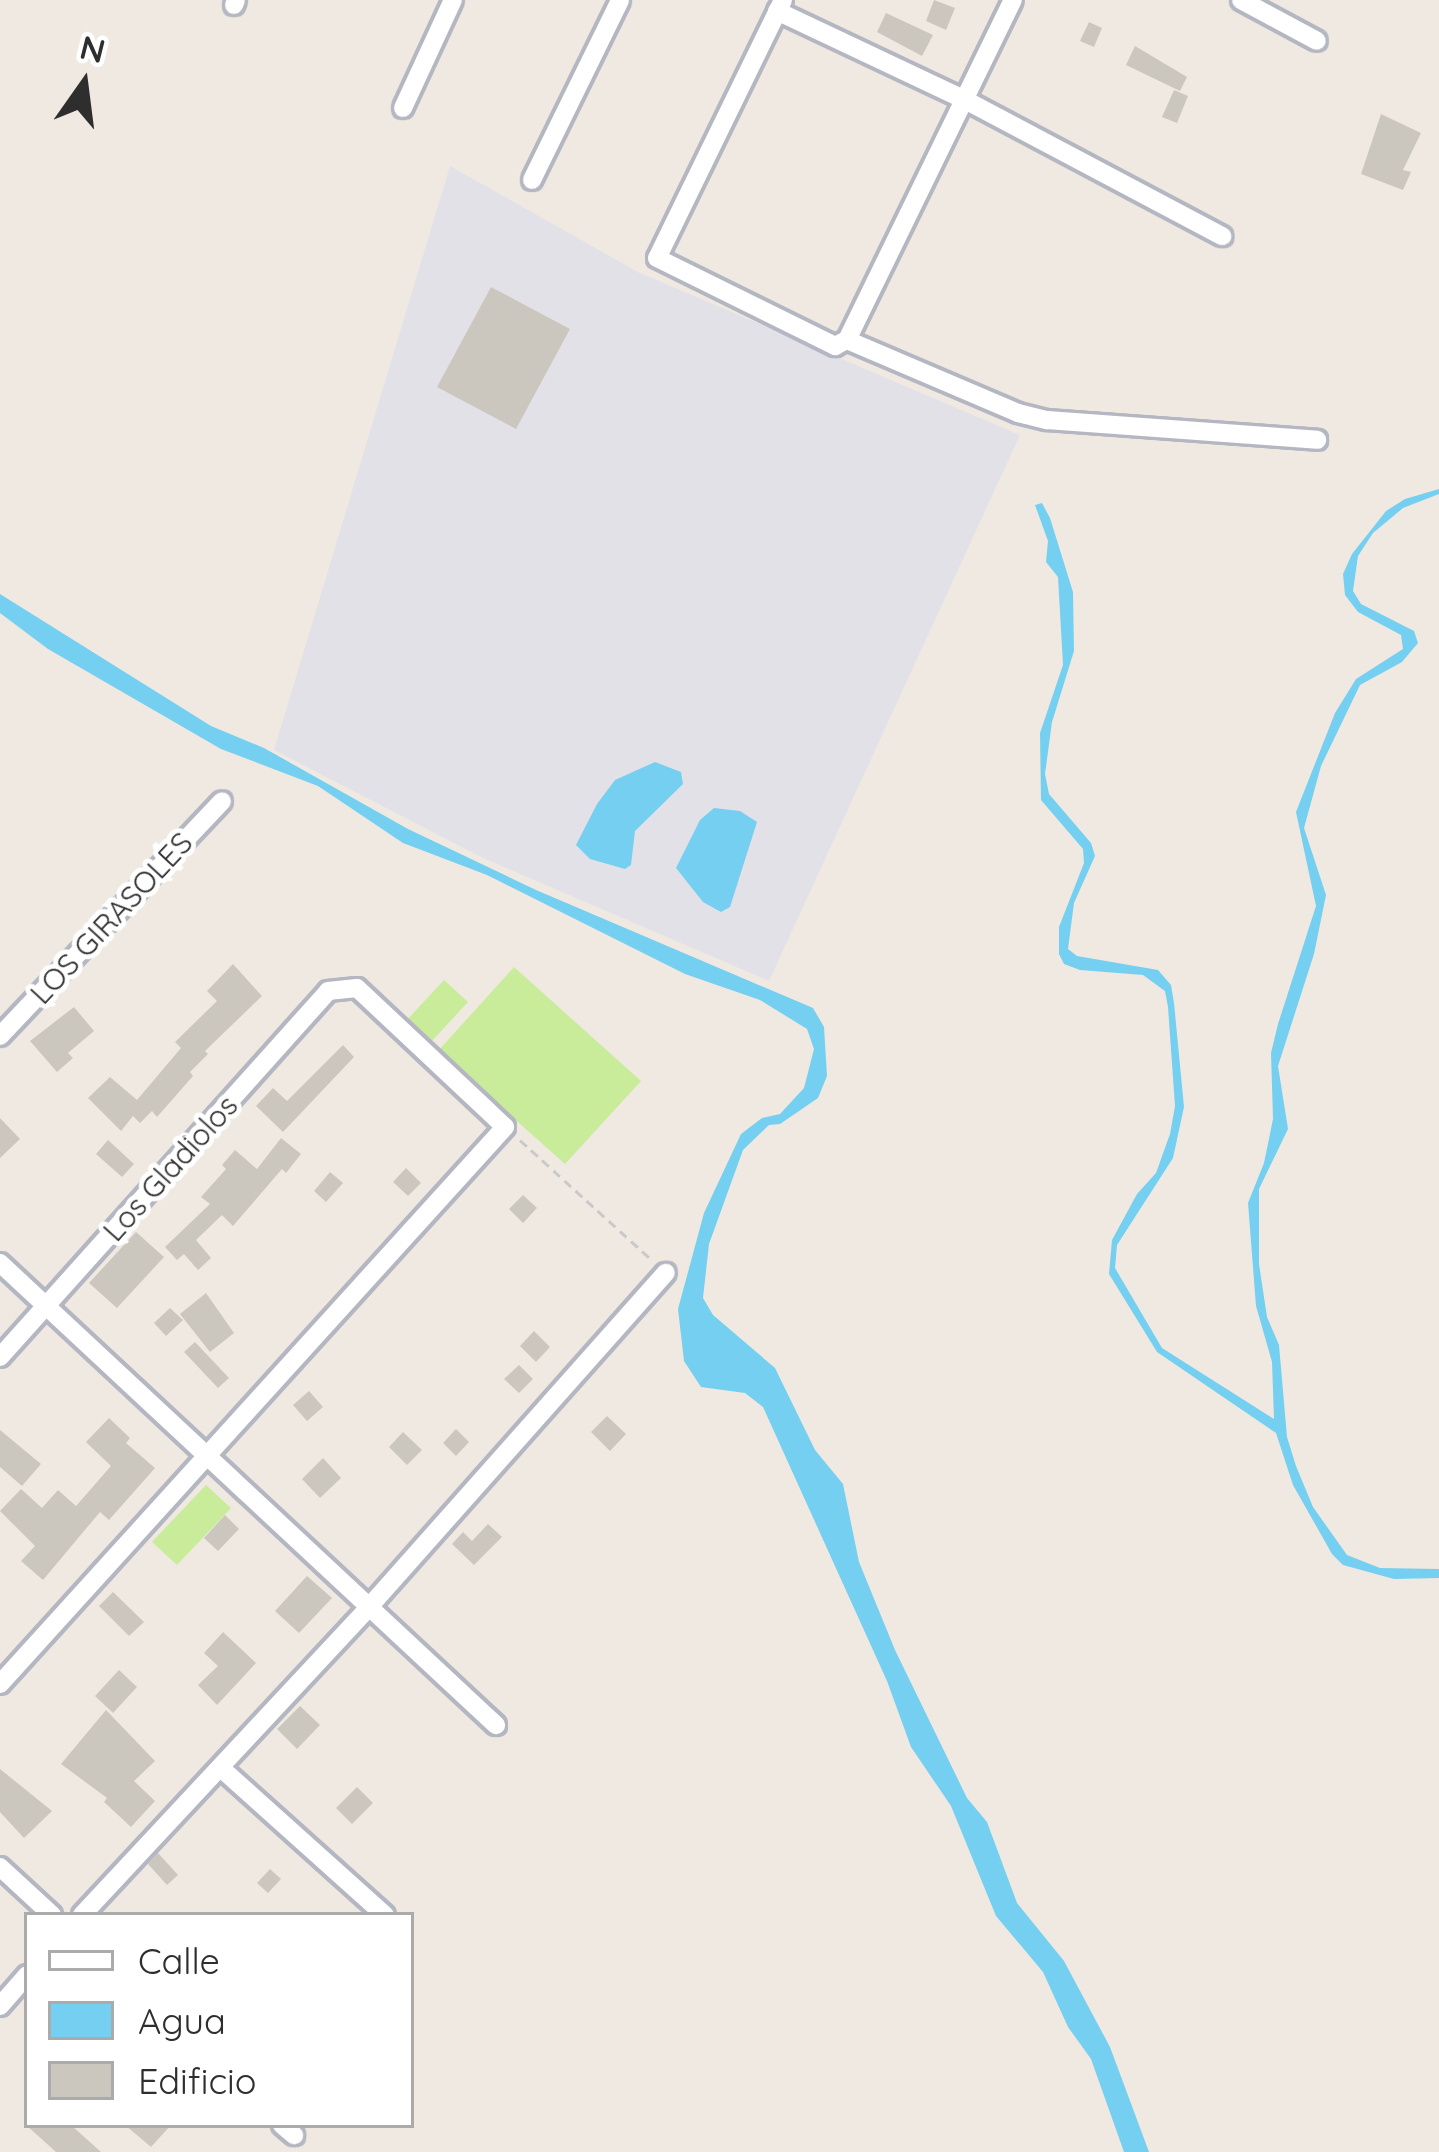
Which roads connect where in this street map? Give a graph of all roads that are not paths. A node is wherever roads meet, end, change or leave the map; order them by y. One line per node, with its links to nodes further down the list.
1 (453, 0): 8 (street)
2 (620, 0): 9 (street)
3 (1013, 0): 7 (street)
4 (1241, 0): 6 (street)
5 (780, 5): 7 (street); 11 (street)
6 (1317, 40)
7 (967, 101): 10 (street); 11 (street)
8 (403, 108)
9 (532, 180)
10 (1222, 236)
11 (847, 340): 12 (street)
12 (1317, 440)
13 (222, 801): 14 (street, LOS GIRASOLES)
14 (0, 1036)
15 (0, 1263): 17 (street)
16 (666, 1273): 20 (street)
17 (46, 1306): 18 (street, Los Gladiolos); 19 (street); 19 (street, Los Gladiolos)
18 (0, 1357)
19 (205, 1454): 20 (street); 21 (street)
20 (369, 1607): 22 (street); 23 (street)
21 (0, 1684)
22 (496, 1725)
23 (222, 1768): 26 (street); 27 (street)
24 (0, 1867): 25 (street)
25 (49, 1912)
26 (85, 1912)
27 (382, 1912)
28 (24, 1979): 29 (street)
29 (0, 2006)

